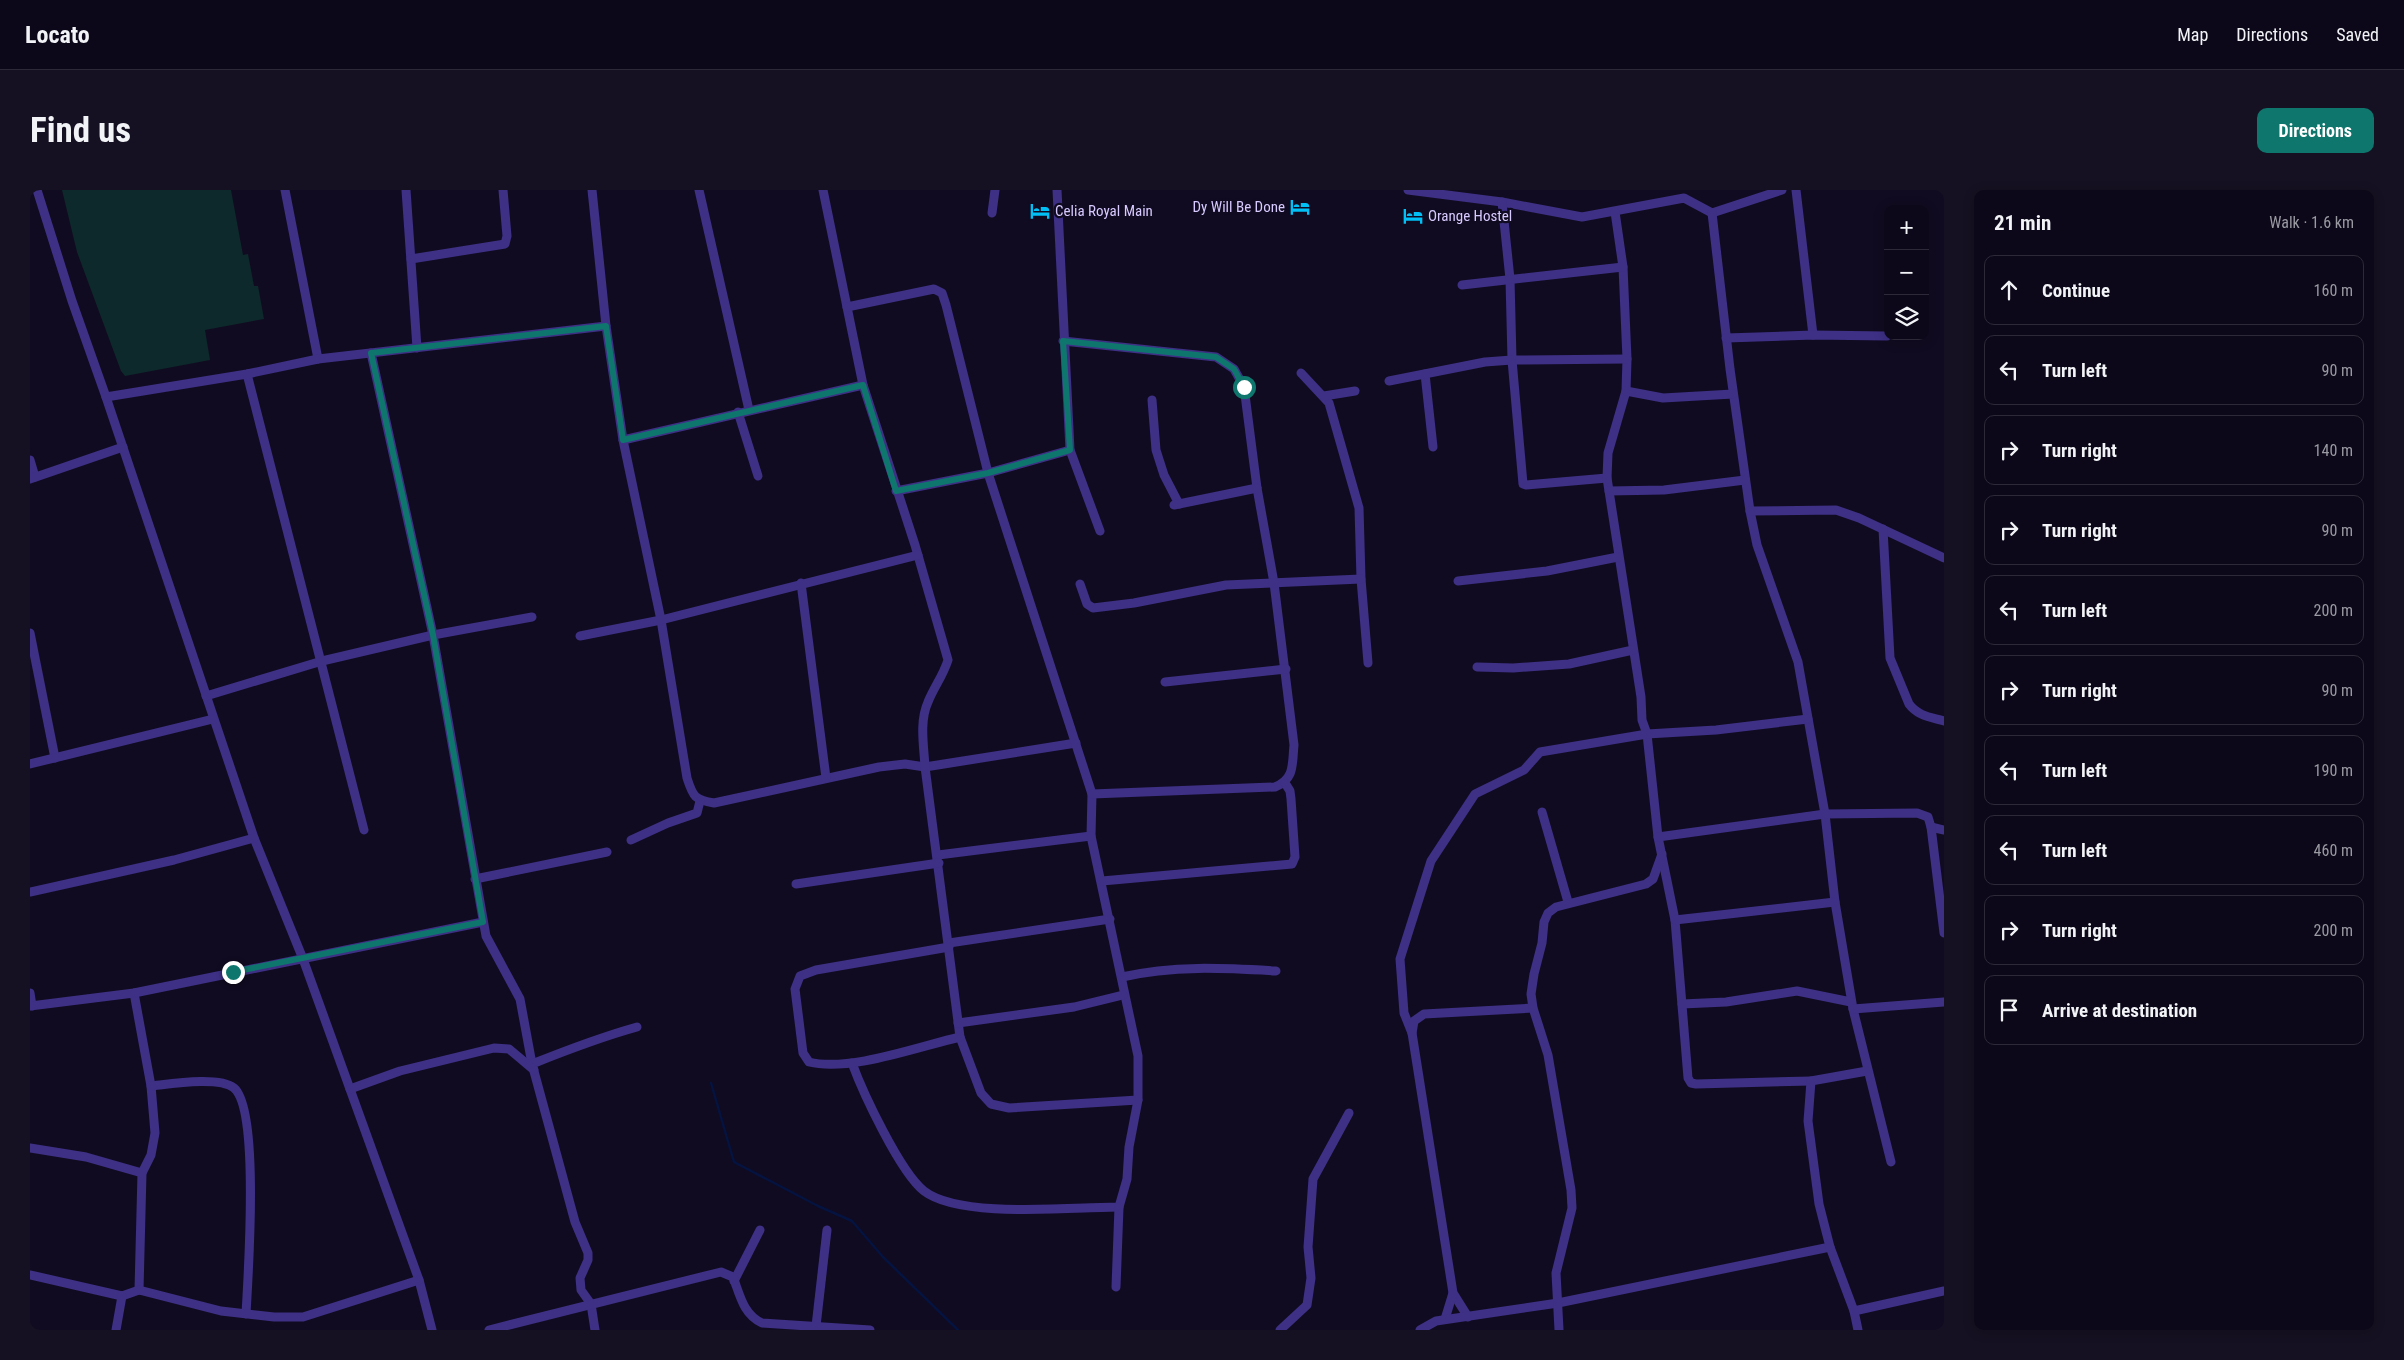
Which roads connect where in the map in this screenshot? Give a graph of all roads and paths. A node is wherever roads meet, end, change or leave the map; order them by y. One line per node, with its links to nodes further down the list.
1 (37, 190): 42 (street)
2 (285, 190): 30 (street)
3 (406, 190): 18 (street)
4 (503, 190): 18 (street)
5 (592, 190): 23 (street)
6 (699, 190): 44 (street)
7 (823, 190): 22 (street)
8 (996, 190): 15 (street)
9 (1057, 190): 27 (street)
10 (1408, 190): 14 (street)
11 (1782, 190): 17 (street)
12 (1796, 190): 24 (street)
13 (1683, 194): 16 (street); 17 (street)
14 (1502, 202): 16 (street); 20 (street)
15 (992, 212)
16 (1615, 212): 19 (street)
17 (1712, 213): 26 (street)
18 (411, 259): 28 (street)
19 (1623, 268): 20 (street); 31 (street)
20 (1510, 279): 21 (street); 32 (street)
21 (1462, 285)
22 (847, 306): 37 (street); 51 (street)
23 (606, 326): 28 (street); 46 (street)
24 (1813, 335): 25 (street); 26 (street)
25 (1884, 336)
26 (1726, 338): 40 (street)
27 (1063, 341): 49 (street); 56 (street)
28 (417, 348): 29 (street)
29 (371, 353): 30 (street); 73 (street)
30 (318, 359): 34 (street)
31 (1627, 359): 32 (street); 39 (street)
32 (1512, 360): 35 (street); 54 (street)
33 (1301, 373): 41 (street)
34 (248, 374): 42 (street); 77 (street)
35 (1425, 374): 36 (street); 48 (street)
36 (1389, 381)
37 (863, 385): 44 (street); 57 (street)
38 (1355, 390): 41 (street)
39 (1626, 391): 40 (street); 54 (street)
40 (1734, 394): 55 (street)
41 (1324, 396): 65 (street)
42 (106, 397): 47 (street)
43 (1152, 400): 56 (street)
44 (749, 410): 45 (street)
45 (738, 412): 46 (street); 52 (street)
46 (623, 440): 71 (street)
47 (123, 447): 53 (street); 82 (street)
48 (1433, 447)
49 (1070, 450): 51 (street); 61 (street)
50 (30, 460): 53 (street)
51 (988, 473): 57 (street); 87 (street)
52 (758, 476)
53 (33, 478)
54 (1607, 478): 58 (street)
55 (1745, 480): 58 (street); 59 (street)
56 (1257, 488): 68 (street)
57 (896, 491): 62 (street)
58 (1609, 491): 63 (street)
59 (1750, 511): 60 (street); 84 (street)
60 (1883, 529): 64 (street); 85 (street)
61 (1100, 531)
62 (918, 556): 67 (street); 90 (street)
63 (1618, 556): 66 (street); 76 (street)
64 (1944, 558)
65 (1361, 579): 68 (street); 78 (street)
66 (1458, 581)
67 (801, 583): 71 (street); 91 (street)
68 (1274, 583): 69 (street); 80 (street)
69 (1080, 584)
70 (532, 617): 73 (street)
71 (661, 620): 74 (street); 94 (street)
72 (30, 633): 75 (street)
73 (433, 635): 77 (street); 107 (street)
74 (580, 636)
75 (31, 648): 88 (street)
76 (1633, 650): 79 (street); 86 (street)
77 (322, 661): 82 (street); 98 (street)
78 (1368, 663)
79 (1477, 667)
80 (1286, 669): 81 (street); 92 (street)
81 (1165, 682)
82 (206, 696): 83 (street)
83 (213, 719): 88 (street); 102 (street)
84 (1808, 719): 86 (street); 96 (street)
85 (1944, 721)
86 (1647, 734): 101 (street); 131 (street)
87 (1076, 743): 90 (street); 93 (street)
88 (55, 758): 89 (street)
89 (30, 764)
90 (925, 768): 91 (street); 106 (street)
91 (826, 778): 94 (street)
92 (1285, 783): 93 (street); 108 (street)
93 (1092, 794): 100 (street)
94 (700, 801): 103 (street)
95 (1542, 812): 111 (street)
96 (1825, 814): 97 (street); 101 (street); 112 (street)
97 (1931, 827): 99 (street); 116 (street)
98 (364, 830)
99 (1944, 830)
100 (1092, 836): 106 (street); 108 (street)
101 (1658, 837): 105 (street)
102 (254, 838): 110 (street); 118 (street)
103 (631, 840)
104 (606, 852): 107 (street)
105 (1662, 853): 111 (street); 114 (street)
106 (938, 859): 109 (street); 117 (street)
107 (475, 879): 115 (street)
108 (1102, 882): 113 (street)
109 (796, 884)
110 (30, 892)
111 (1568, 902): 128 (street)
112 (1835, 902): 114 (street); 127 (street)
113 (1110, 919): 117 (street); 120 (street)
114 (1675, 920): 125 (street)
115 (483, 922): 118 (street); 134 (street)
116 (1944, 933)
117 (949, 945): 129 (street); 133 (street)
118 (303, 959): 122 (street); 138 (street)
119 (1276, 971): 120 (street)
120 (1122, 977): 123 (street)
121 (30, 993): 126 (street)
122 (134, 993): 126 (street); 137 (street)
123 (1124, 995): 129 (street); 139 (street)
124 (1944, 1002): 127 (street)
125 (1682, 1004): 127 (street); 136 (street)
126 (31, 1006)
127 (1852, 1006): 135 (street)
128 (1533, 1008): 131 (street); 156 (street)
129 (958, 1023): 132 (street)
130 (637, 1027): 134 (street)
131 (1412, 1033): 154 (street)
132 (960, 1036): 133 (street); 139 (street)
133 (852, 1063): 144 (street)
134 (533, 1067): 138 (street); 157 (street)
135 (1867, 1071): 136 (street); 142 (street)
136 (1811, 1081): 147 (street)
137 (151, 1086): 143 (street); 159 (street)
138 (350, 1089): 149 (street)
139 (1138, 1100): 144 (street)
140 (1349, 1113): 168 (street)
141 (30, 1148): 143 (street)
142 (1891, 1162)
143 (142, 1173): 152 (street)
144 (1119, 1207): 151 (street)
145 (760, 1230): 150 (street)
146 (827, 1230): 162 (street)
147 (1830, 1247): 156 (street); 158 (street)
148 (30, 1275): 155 (street)
149 (419, 1280): 159 (street); 164 (street)
150 (734, 1281): 157 (street); 162 (street)
151 (1116, 1287)
152 (139, 1290): 155 (street); 159 (street)
153 (1944, 1290): 158 (street)
154 (1453, 1293): 160 (street); 161 (street)
155 (122, 1296): 163 (street)
156 (1558, 1303): 160 (street); 170 (street)
157 (590, 1304): 165 (street); 166 (street)
158 (1854, 1311): 171 (street)
159 (246, 1314)
160 (1468, 1318): 161 (street)
161 (1445, 1319): 169 (street)
162 (816, 1326): 167 (street)
163 (116, 1330)
164 (432, 1330)
165 (490, 1330)
166 (596, 1330)
167 (870, 1330)
168 (1280, 1330)
169 (1420, 1330)
170 (1559, 1330)
171 (1858, 1330)

